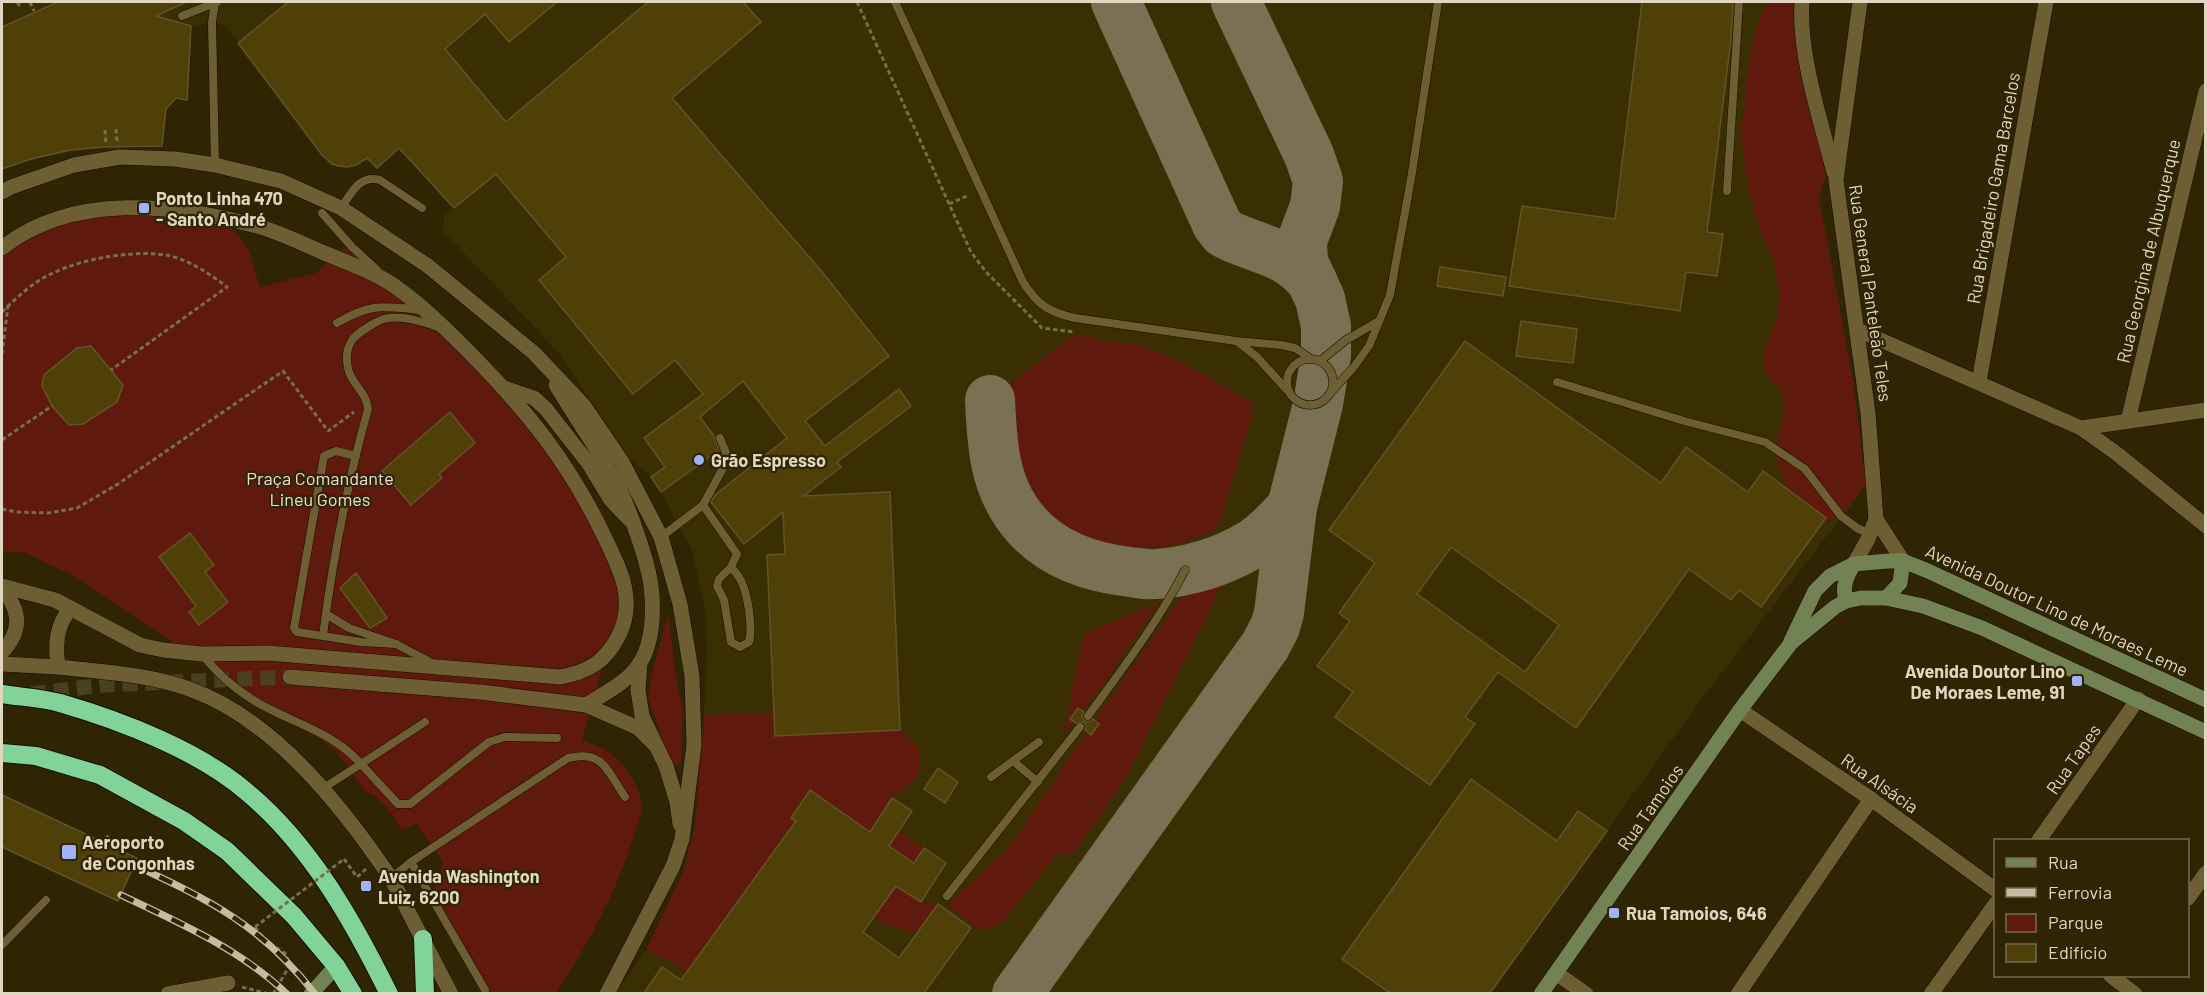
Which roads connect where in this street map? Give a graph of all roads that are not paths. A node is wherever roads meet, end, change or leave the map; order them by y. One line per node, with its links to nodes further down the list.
1 (217, 2): 8 (lane); 10 (lane)
2 (895, 2): 24 (lane)
3 (1438, 2): 20 (lane)
4 (1739, 2): 12 (lane)
5 (1802, 2): 11 (street)
6 (1860, 2): 11 (street, Rua General Panteleão Teles)
7 (2046, 2): 29 (street, Rua Brigadeiro Gama Barcelos)
8 (182, 16)
9 (2205, 91): 34 (street, Rua Georgina de Albuquerque)
10 (215, 165): 13 (street); 14 (street)
11 (1836, 180): 22 (street, Rua General Panteleão Teles)
12 (1726, 191)
13 (2, 192)
14 (341, 208): 15 (lane); 25 (street)
15 (422, 208)
16 (322, 213): 18 (lane)
17 (2, 248): 18 (street)
18 (392, 284): 19 (street)
19 (426, 310): 21 (lane); 23 (street)
20 (1381, 320): 27 (lane); 32 (lane)
21 (337, 323)
22 (1858, 330): 29 (street); 39 (street, Rua General Panteleão Teles)
23 (448, 331): 30 (street); 37 (lane)
24 (1236, 341): 26 (lane); 31 (lane)
25 (534, 353): 40 (street); 44 (street)
26 (1311, 359): 27 (lane); 31 (lane)
27 (1320, 361): 32 (lane)
28 (1557, 382): 42 (lane)
29 (1979, 382): 35 (street)
30 (504, 388): 40 (street); 61 (street)
31 (1288, 390): 32 (lane)
32 (1331, 392)
33 (2205, 410): 34 (street)
34 (2128, 421): 35 (street)
35 (2081, 428): 41 (street)
36 (720, 438): 38 (lane)
37 (356, 456): 53 (lane); 54 (lane)
38 (703, 506): 44 (lane); 47 (lane)
39 (1876, 519): 42 (street, Rua General Panteleão Teles); 43 (street, Rua General Panteleão Teles)
40 (631, 521): 59 (street)
41 (2205, 526)
42 (1870, 534): 43 (lane); 46 (street, Rua General Panteleão Teles)
43 (1887, 536): 45 (street, Rua General Panteleão Teles)
44 (662, 537): 84 (street)
45 (1903, 561): 46 (main road, Avenida Doutor Lino de Moraes Leme); 50 (main road); 66 (main road, Avenida Doutor Lino de Moraes Leme)
46 (1854, 564): 51 (main road); 55 (main road, Rua Tamoios)
47 (731, 567): 47 (lane)
48 (1185, 570): 69 (lane)
49 (2, 587): 52 (street); 57 (street)
50 (1886, 598): 51 (main road, Rua Tamoios); 65 (main road)
51 (1846, 602): 55 (main road, Rua Tamoios)
52 (71, 608): 58 (street); 62 (street)
53 (326, 614): 54 (lane); 56 (lane)
54 (323, 635): 56 (lane)
55 (1791, 643): 68 (main road, Rua Tamoios)
56 (396, 644): 61 (lane)
57 (2, 652)
58 (202, 654): 61 (street); 78 (lane)
59 (640, 663): 67 (street); 75 (street)
60 (2, 664): 62 (street)
61 (436, 666)
62 (58, 667): 81 (street)
63 (290, 677): 67 (street)
64 (2, 694): 105 (highway)
65 (2138, 699): 72 (main road); 85 (street, Rua Tapes)
66 (2205, 700)
67 (586, 705): 75 (street)
68 (1740, 710): 83 (street, Rua Alsácia); 97 (main road, Rua Tamoios)
69 (1088, 716)
70 (425, 722): 78 (lane)
71 (1080, 727): 80 (lane)
72 (2205, 732)
73 (557, 738): 78 (lane)
74 (1038, 742): 77 (lane)
75 (656, 745): 84 (street)
76 (2, 753): 96 (highway)
77 (1013, 761): 79 (lane); 80 (lane)
78 (361, 764): 81 (lane)
79 (992, 777)
80 (1038, 782): 91 (lane)
81 (322, 789): 88 (street)
82 (626, 797): 86 (lane)
83 (1871, 799): 89 (street, Rua Alsácia); 111 (street)
84 (682, 838): 108 (street)
85 (2040, 839)
86 (411, 862): 88 (lane); 101 (lane)
87 (2205, 873): 90 (street)
88 (391, 878): 94 (street)
89 (1994, 889)
90 (2189, 895)
91 (947, 896)
92 (46, 900): 95 (lane)
93 (1994, 904): 112 (street)
94 (423, 939): 106 (highway); 107 (street)
95 (2, 945)
96 (336, 966): 102 (main road); 104 (highway)
97 (1556, 973): 109 (main road, Rua Tamoios); 110 (street)
98 (2114, 977): 100 (street)
99 (228, 983): 103 (street)
100 (2127, 987)
101 (485, 990)
102 (313, 992)
103 (168, 993)
104 (353, 993)
105 (389, 993)
106 (425, 993)
107 (451, 993)
108 (607, 993)
109 (1541, 993)
110 (1586, 993)
111 (1738, 993)
112 (1931, 993)

